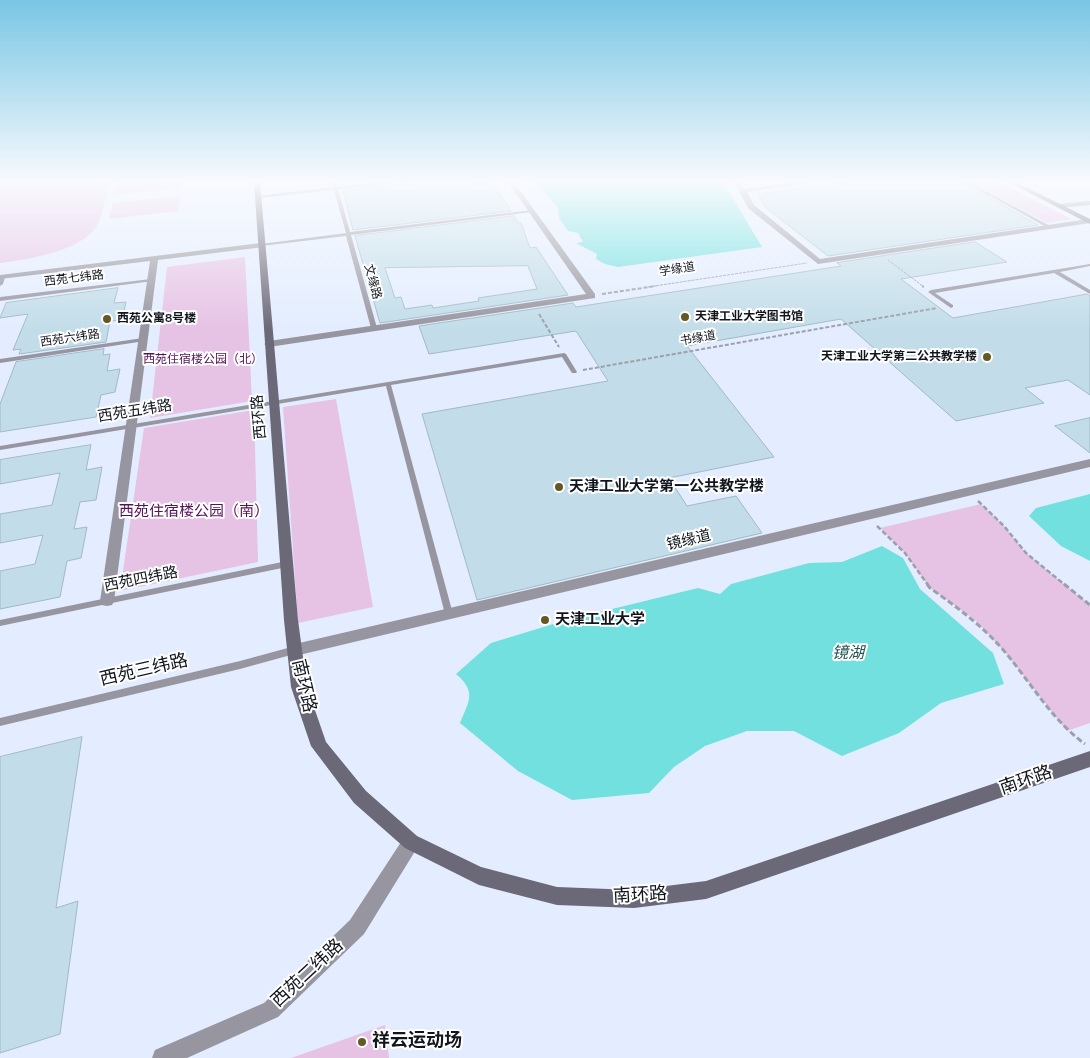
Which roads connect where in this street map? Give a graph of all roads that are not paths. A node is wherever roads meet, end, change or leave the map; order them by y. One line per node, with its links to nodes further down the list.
1 (260, 231): 7 (street, 西环路)
2 (369, 231): 6 (lane)
3 (546, 231): 16 (street)
4 (781, 231): 5 (street)
5 (1021, 231)
6 (348, 234): 7 (lane); 16 (lane, 文缘路)
7 (261, 245): 8 (street); 18 (street, 西环路)
8 (154, 258): 11 (street); 12 (street)
9 (1090, 265): 10 (lane)
10 (1055, 271): 13 (lane); 15 (lane)
11 (1, 279)
12 (151, 280): 14 (lane, 西苑七纬路); 17 (street)
13 (1090, 292)
14 (0, 299)
15 (951, 306)
16 (374, 328): 18 (street)
17 (143, 340): 19 (lane, 西苑六纬路); 23 (street)
18 (269, 344): 22 (street, 西环路)
19 (0, 361)
20 (574, 372): 21 (lane)
21 (388, 384): 22 (lane); 28 (lane)
22 (274, 402): 23 (lane, 西苑五纬路); 26 (street, 西环路)
23 (131, 426): 24 (lane, 西苑五纬路); 27 (street)
24 (0, 448)
25 (1090, 464): 28 (street, 镜缘道)
26 (287, 564): 27 (lane, 西苑四纬路); 30 (street, 西环路)
27 (107, 601): 29 (lane, 西苑四纬路)
28 (449, 614): 30 (street, 镜缘道)
29 (0, 623)
30 (295, 650): 31 (lane, 西苑三纬路); 33 (street, 南环路)
31 (0, 722)
32 (1090, 759): 33 (street, 南环路)
33 (411, 842): 34 (street, 西苑二纬路)
34 (163, 1058)

